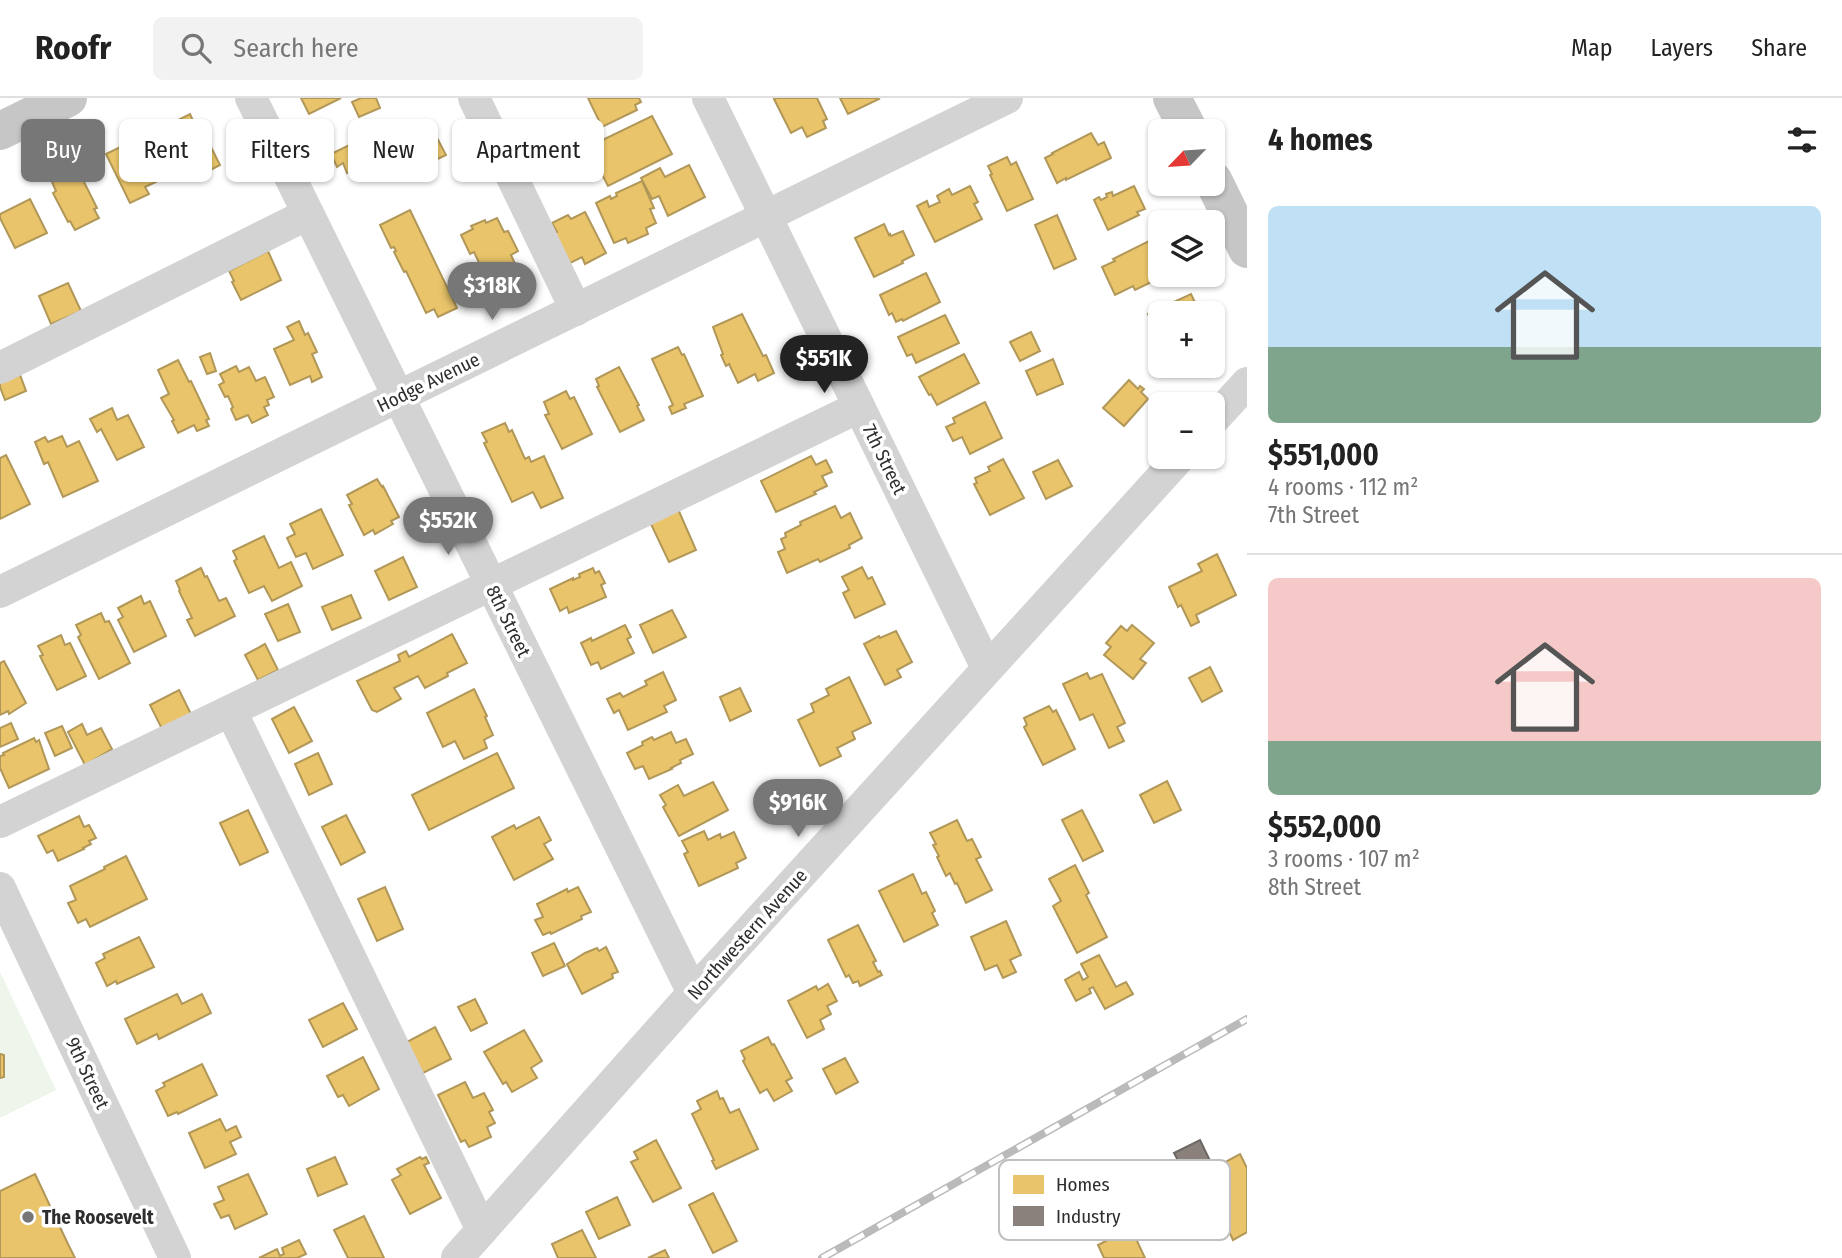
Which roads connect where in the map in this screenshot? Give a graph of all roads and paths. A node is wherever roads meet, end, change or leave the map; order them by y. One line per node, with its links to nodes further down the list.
1 (68, 98): 8 (main road)
2 (251, 98): 10 (street, 8th Street)
3 (474, 98): 13 (street)
4 (708, 98): 11 (street, 7th Street)
5 (1007, 98): 11 (street, Hodge Avenue)
6 (1172, 98): 7 (main road)
7 (1183, 119)
8 (0, 131)
9 (1221, 196): 12 (main road)
10 (308, 214): 14 (street); 16 (street, 8th Street)
11 (766, 216): 13 (street, Hodge Avenue); 17 (street, 7th Street)
12 (1247, 249)
13 (576, 310): 16 (street, Hodge Avenue)
14 (0, 368)
15 (1247, 383): 18 (street)
16 (398, 397): 20 (street, 8th Street); 21 (street, Hodge Avenue)
17 (859, 407): 20 (street); 22 (street, 7th Street)
18 (1225, 408)
19 (1169, 469): 22 (street, Northwestern Avenue)
20 (491, 585): 23 (street); 26 (street, 8th Street)
21 (0, 592)
22 (987, 668): 26 (street, Northwestern Avenue)
23 (231, 710): 24 (street); 27 (street)
24 (0, 822)
25 (0, 888): 28 (street, 9th Street)
26 (693, 993): 27 (street, Northwestern Avenue)
27 (482, 1230): 29 (street, Northwestern Avenue)
28 (175, 1258)
29 (457, 1258)

